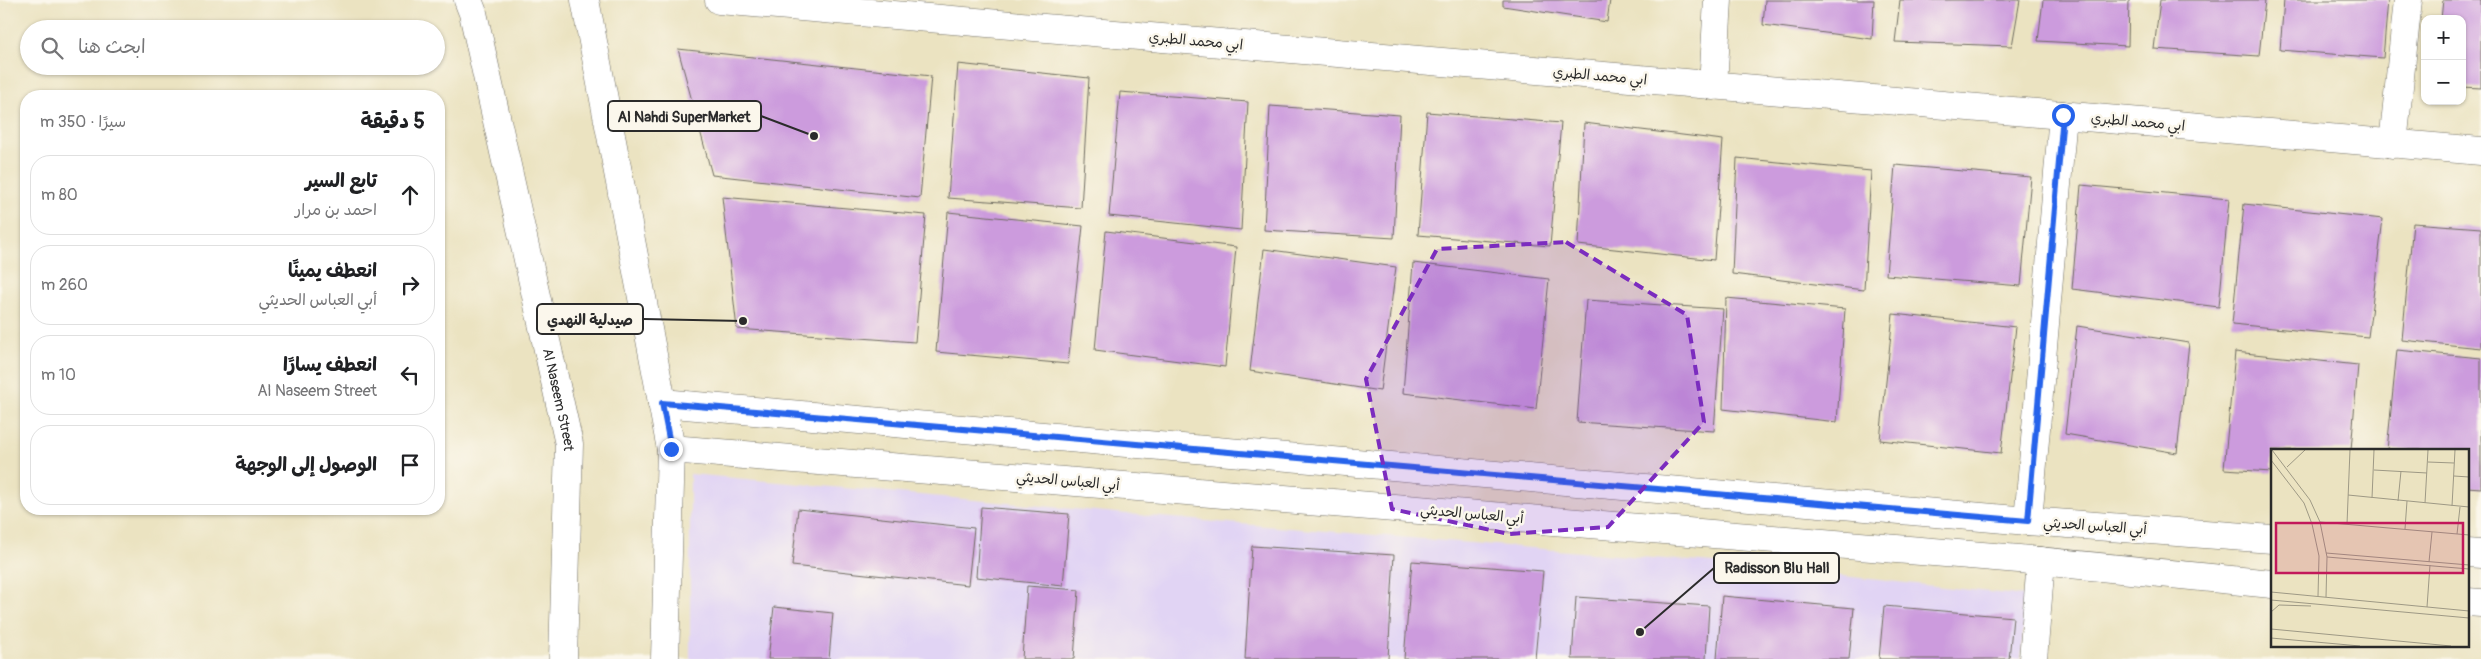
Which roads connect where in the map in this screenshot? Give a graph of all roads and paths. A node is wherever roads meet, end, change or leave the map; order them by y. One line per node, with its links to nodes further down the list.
1 (468, 0): 21 (street, Al Naseem Street)
2 (585, 0): 11 (street)
3 (719, 0): 6 (street, ابي محمد الطبري)
4 (1718, 0): 7 (street)
5 (2408, 0): 9 (street)
6 (935, 9): 7 (street, ابي محمد الطبري)
7 (1713, 86): 8 (street, ابي محمد الطبري)
8 (2063, 115): 9 (street, ابي محمد الطبري); 13 (street)
9 (2393, 144): 10 (street, ابي محمد الطبري)
10 (2481, 151)
11 (662, 403): 12 (street); 13 (street, أبي العباس الحديثي)
12 (671, 449): 17 (street, أبي العباس الحديثي); 22 (street)
13 (2028, 521): 14 (street, أبي العباس الحديثي)
14 (2271, 539)
15 (2468, 553): 16 (street)
16 (2481, 554)
17 (2041, 562): 18 (street, أبي العباس الحديثي); 23 (street)
18 (2271, 584)
19 (2468, 602): 20 (street)
20 (2481, 604)
21 (563, 659)
22 (665, 659)
23 (2033, 659)

